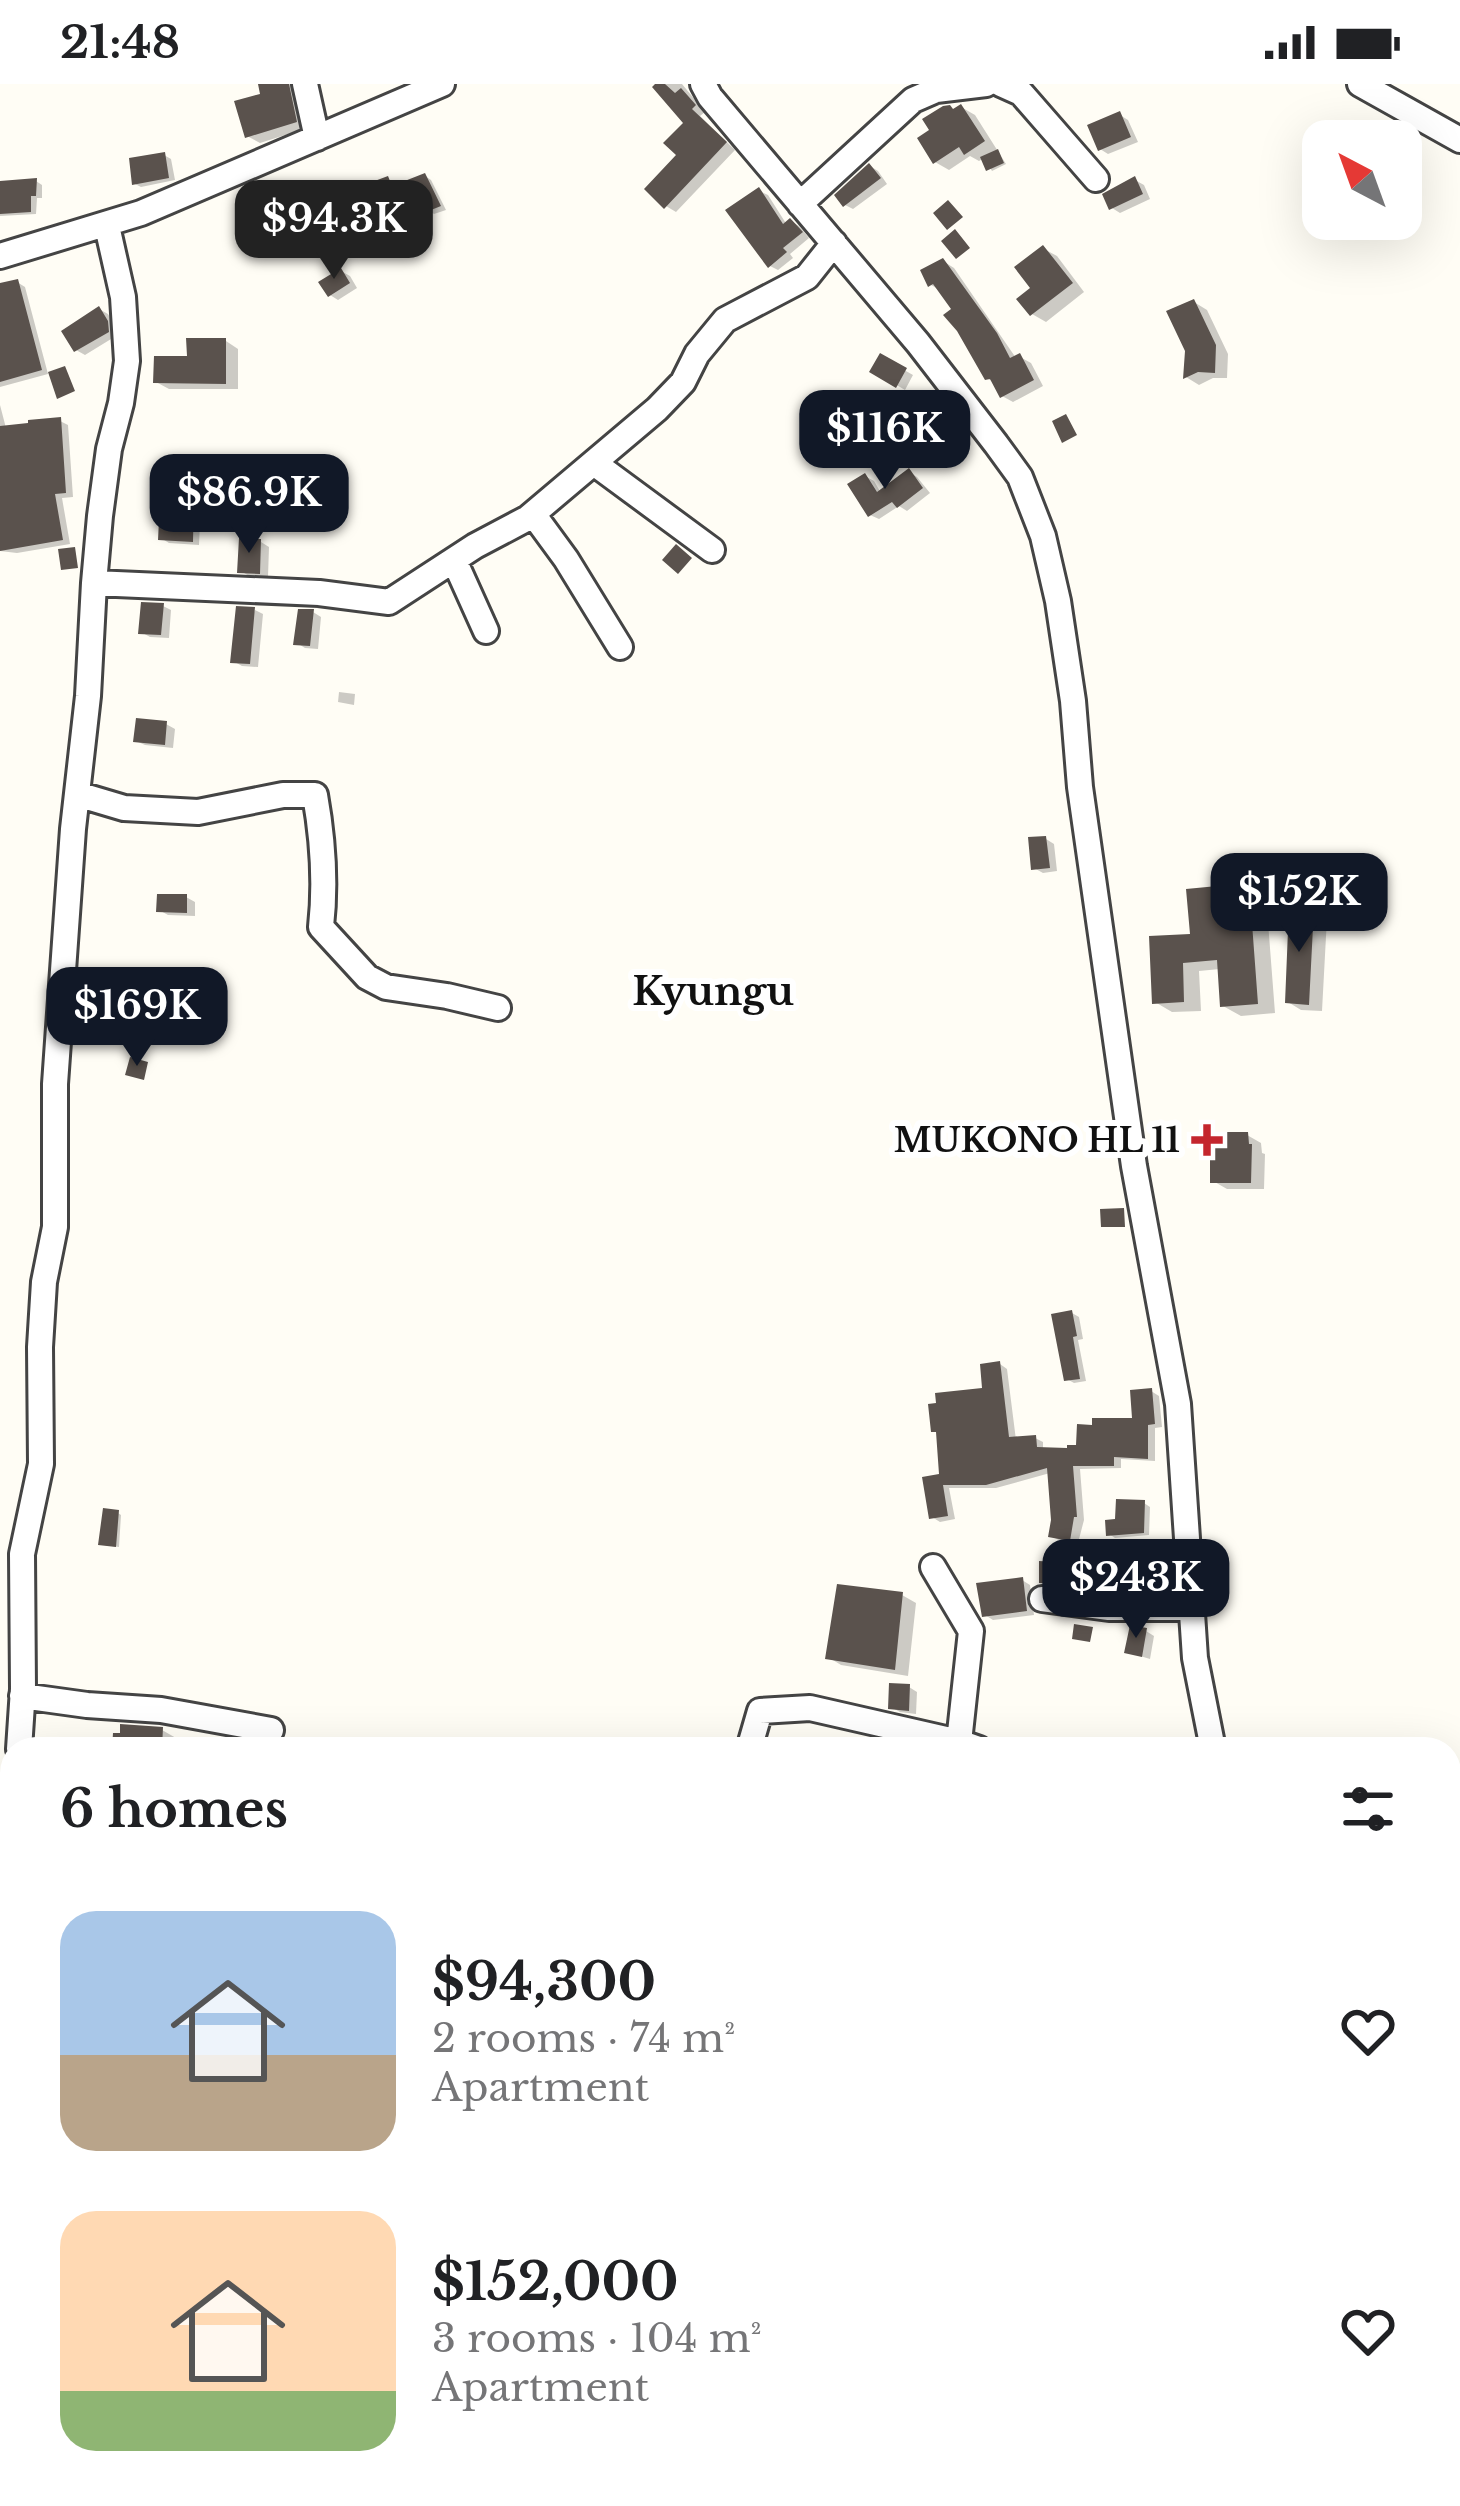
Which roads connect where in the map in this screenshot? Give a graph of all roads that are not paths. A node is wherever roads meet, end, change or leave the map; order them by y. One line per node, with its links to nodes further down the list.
1 (305, 84): 7 (street)
2 (442, 84): 7 (street)
3 (703, 84): 10 (street)
4 (986, 84): 10 (street)
5 (1001, 84): 9 (street)
6 (1360, 84): 8 (street)
7 (317, 138): 11 (street)
8 (1460, 140)
9 (1096, 179)
10 (800, 205): 12 (street)
11 (106, 226): 13 (street); 18 (street)
12 (834, 243): 14 (street); 25 (street)
13 (0, 256)
14 (595, 463): 15 (street); 16 (street)
15 (533, 514): 17 (street); 20 (street)
16 (712, 550)
17 (454, 560): 18 (street); 19 (street)
18 (94, 583): 21 (street)
19 (486, 631)
20 (620, 647)
21 (77, 794): 22 (street); 26 (street)
22 (497, 1008)
23 (932, 1567): 31 (street)
24 (1042, 1599): 25 (street)
25 (1192, 1608): 32 (street)
26 (22, 1696): 27 (street); 28 (street)
27 (272, 1730)
28 (20, 1737)
29 (752, 1737): 30 (street)
30 (931, 1737)
31 (969, 1737)
32 (1211, 1737)

